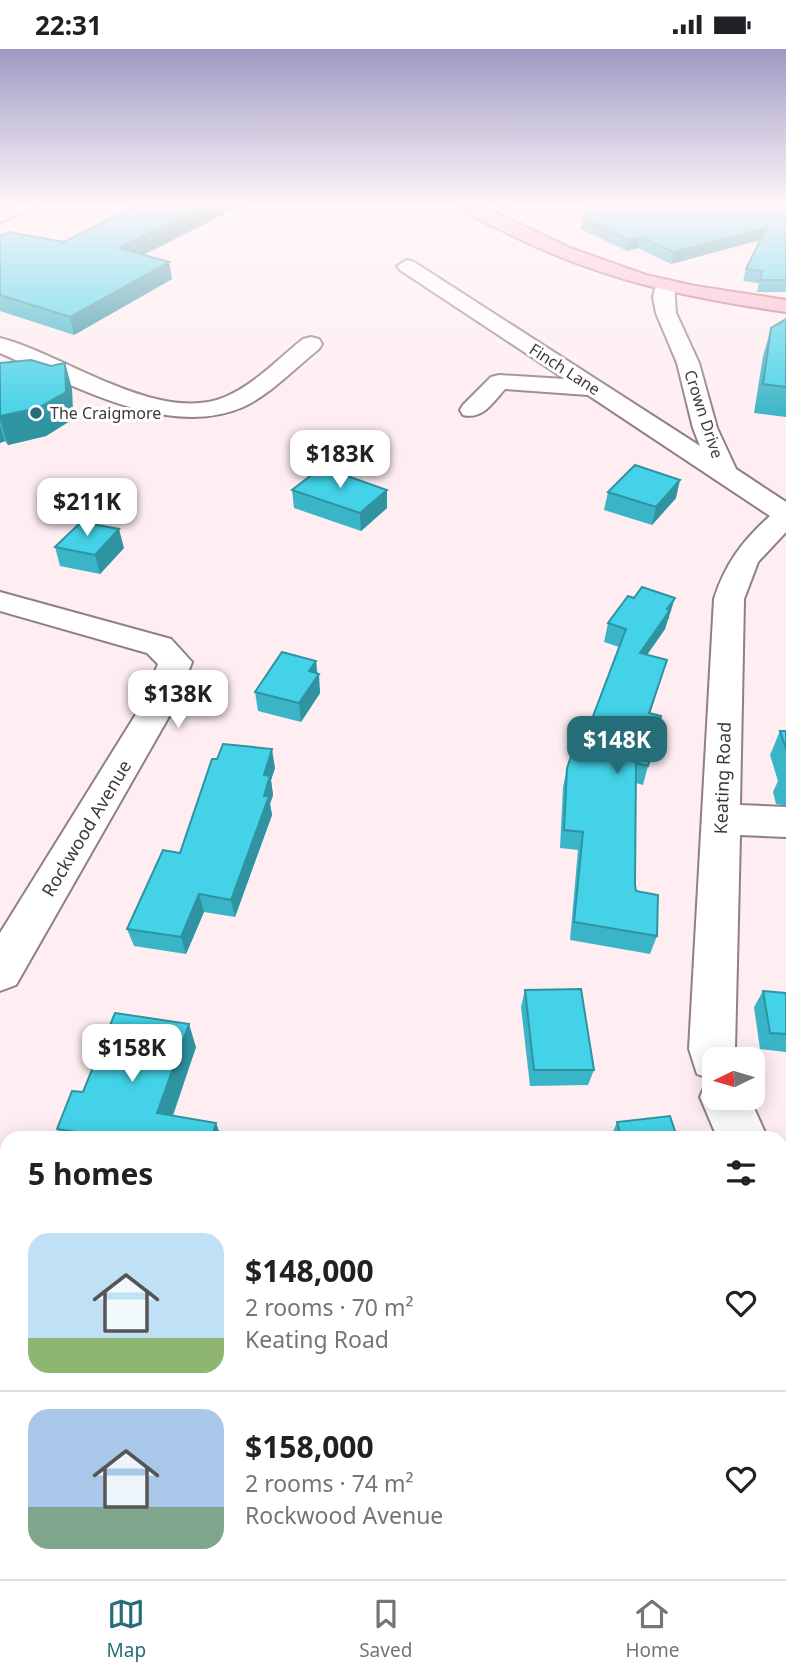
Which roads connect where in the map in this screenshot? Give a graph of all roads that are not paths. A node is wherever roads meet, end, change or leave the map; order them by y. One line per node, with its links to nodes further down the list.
1 (423, 276): 7 (street, Finch Lane)
2 (637, 276): 3 (main road)
3 (664, 285): 4 (main road); 9 (street, Crown Drive)
4 (786, 306)
5 (311, 344): 6 (street)
6 (0, 345)
7 (594, 388): 8 (street); 9 (street, Finch Lane)
8 (472, 410)
9 (724, 473): 10 (street, Crown Drive)
10 (786, 516): 12 (street, Keating Road)
11 (0, 601): 14 (street, Rockwood Avenue)
12 (720, 819): 13 (street); 15 (street, Keating Road)
13 (786, 822)
14 (0, 972)
15 (712, 1047)
16 (730, 1110): 17 (street)
17 (739, 1131)

